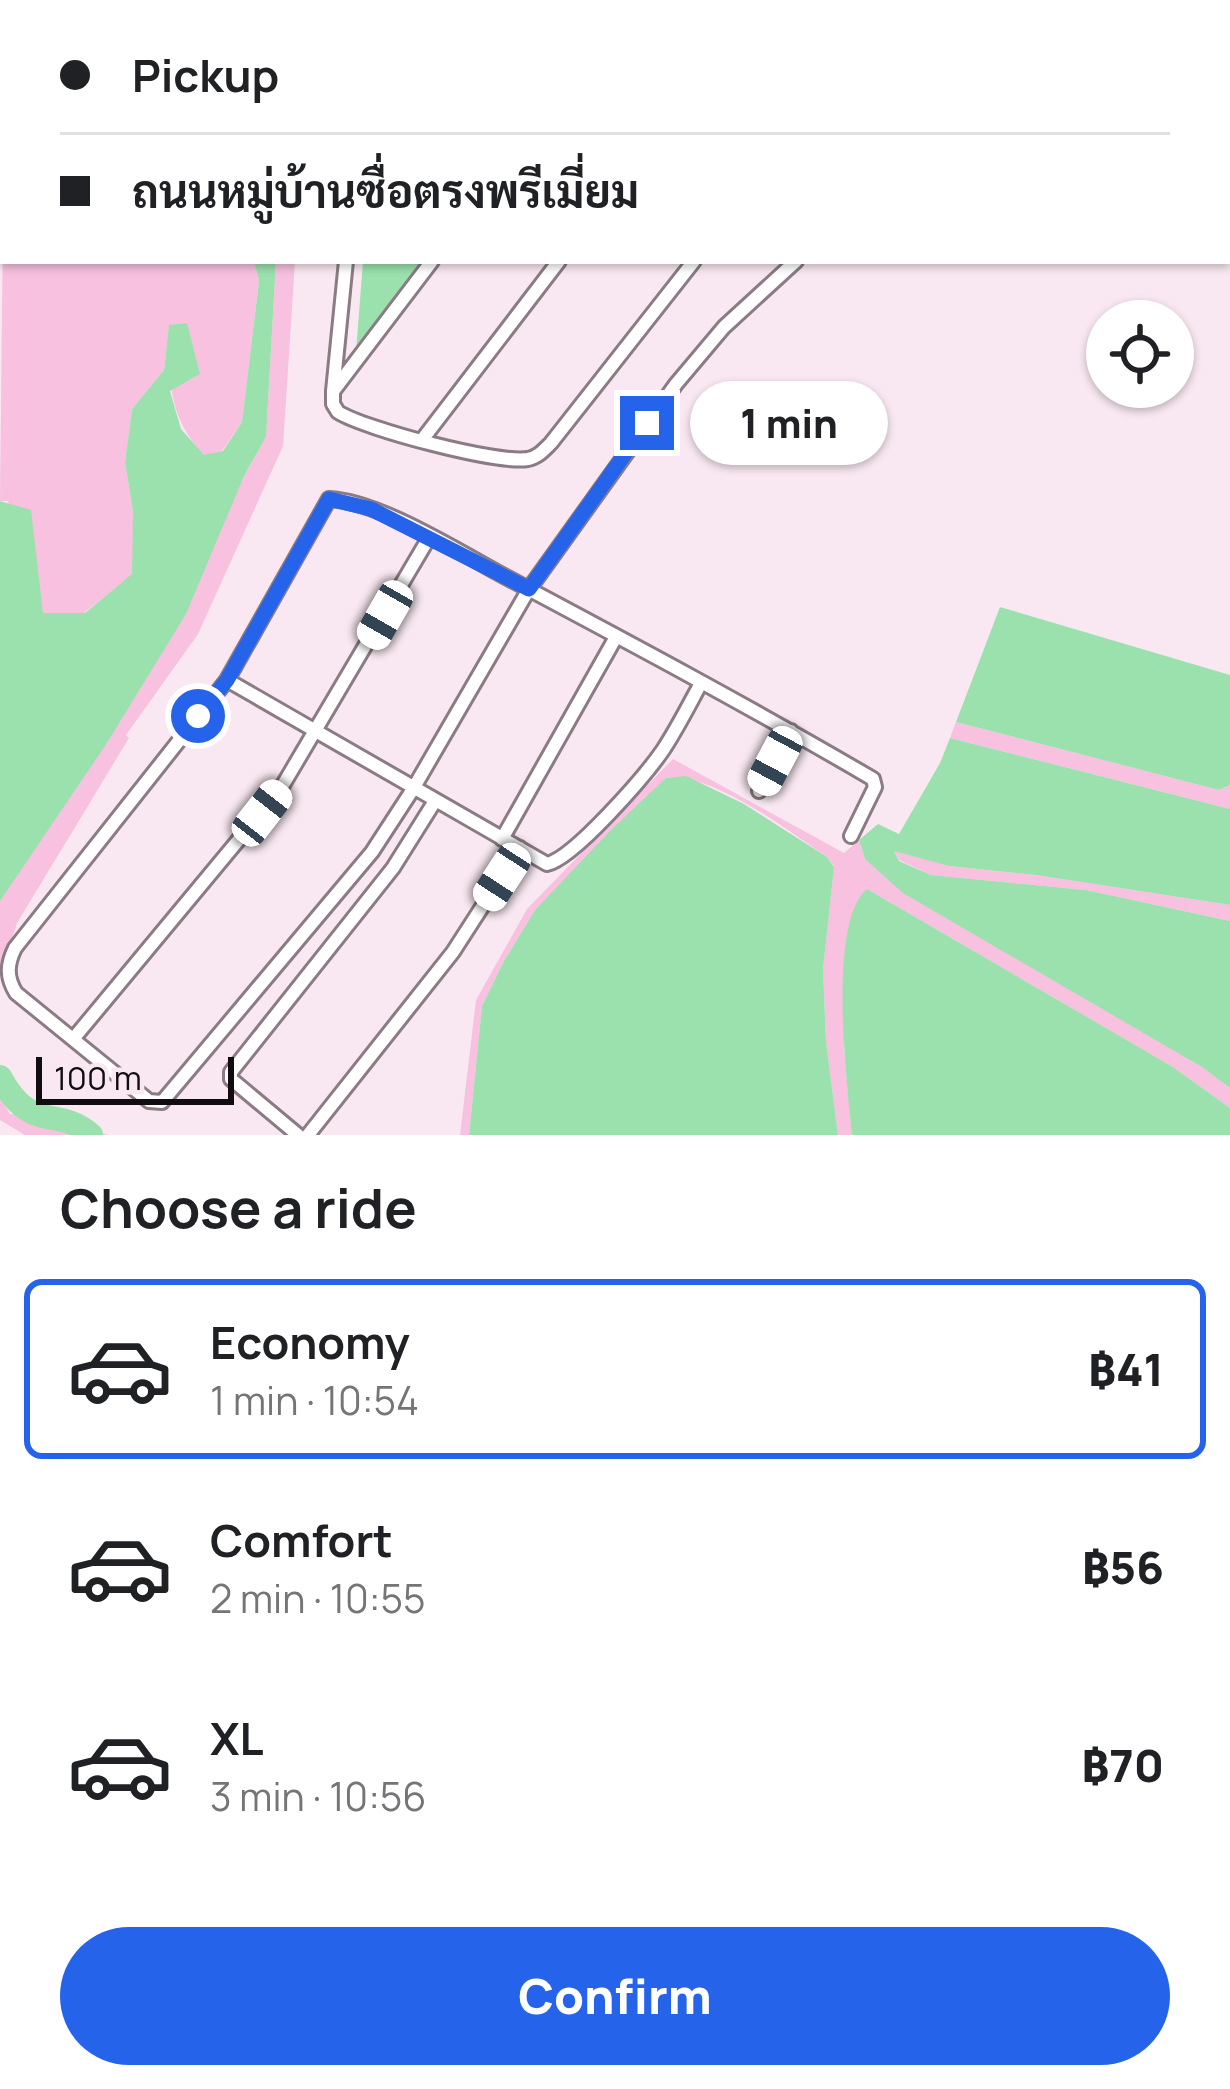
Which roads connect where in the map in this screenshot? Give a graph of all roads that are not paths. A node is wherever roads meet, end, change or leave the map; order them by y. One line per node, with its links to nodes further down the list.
1 (346, 264): 6 (street)
2 (430, 264): 6 (street)
3 (557, 264): 7 (street)
4 (692, 264): 7 (street)
5 (793, 264): 9 (street)
6 (333, 392): 7 (street)
7 (422, 440)
8 (430, 536): 9 (street); 11 (street); 14 (street)
9 (529, 589): 10 (street); 15 (street)
10 (616, 637): 12 (street); 19 (street)
11 (227, 680): 14 (street); 21 (street)
12 (701, 683): 13 (street); 20 (street)
13 (791, 730): 16 (street); 18 (street)
14 (317, 733): 15 (street); 21 (street)
15 (413, 789): 17 (street); 21 (street)
16 (759, 791)
17 (435, 801): 19 (street); 22 (street)
18 (851, 836)
19 (502, 838): 20 (street)
20 (520, 848): 22 (street)
21 (74, 1039)
22 (303, 1135)

